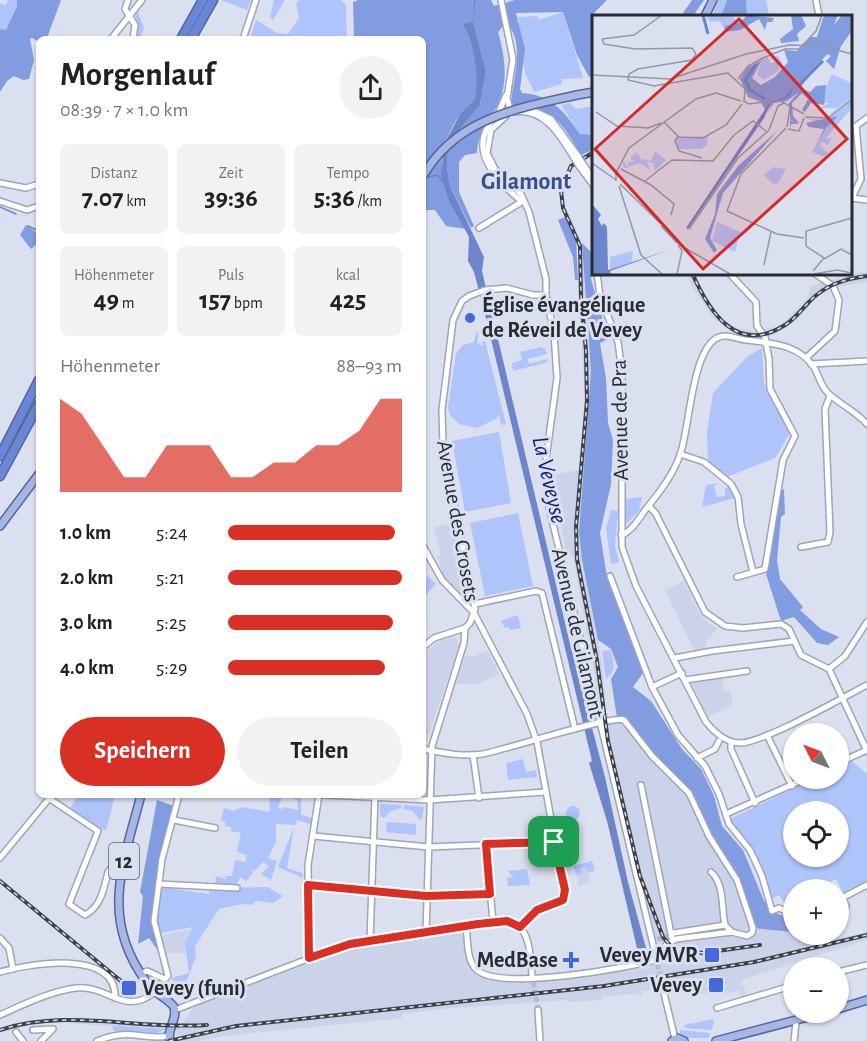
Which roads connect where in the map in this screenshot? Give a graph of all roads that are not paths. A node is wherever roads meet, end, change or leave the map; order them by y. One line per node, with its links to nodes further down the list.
1 (128, 0): 9 (street)
2 (142, 0): 9 (street)
3 (203, 0): 14 (highway)
4 (213, 0): 15 (highway)
5 (256, 0): 16 (street)
6 (501, 0): 17 (street)
7 (713, 0): 10 (main road)
8 (816, 0): 11 (street)
9 (129, 14): 12 (street); 13 (street)
10 (706, 15)
11 (819, 15)
12 (113, 36)
13 (133, 36)
14 (183, 36)
15 (193, 36)
16 (244, 36)
17 (511, 83): 19 (street); 20 (street)
18 (592, 91): 26 (main road, bridge)
19 (510, 109): 20 (street, Avenue de Gilamont); 24 (street, Avenue de Gilamont)
20 (498, 114): 35 (street, Avenue de Gilamont)
21 (867, 118): 23 (street)
22 (852, 121): 23 (street)
23 (856, 126): 31 (street)
24 (576, 157): 25 (street, Avenue de Gilamont, bridge); 35 (street, Avenue de Gilamont)
25 (581, 165): 27 (street, Avenue de Gilamont); 29 (street, Avenue de Gilamont)
26 (426, 172)
27 (592, 178)
28 (0, 183): 30 (street)
29 (592, 183)
30 (36, 185)
31 (852, 197)
32 (852, 199): 33 (street)
33 (867, 200)
34 (0, 201): 36 (street)
35 (523, 201): 37 (street); 41 (street, Avenue de Gilamont)
36 (36, 207)
37 (478, 228)
38 (597, 274): 56 (street, Avenue de Pra)
39 (816, 274): 43 (street)
40 (730, 275): 42 (street)
41 (546, 295): 62 (street, Avenue des Crosets); 76 (street, Avenue de Gilamont)
42 (766, 342): 43 (street); 50 (street); 59 (street)
43 (806, 358): 45 (street)
44 (867, 361): 45 (street)
45 (811, 364): 47 (street)
46 (36, 386): 51 (highway)
47 (830, 396): 49 (street); 57 (street)
48 (36, 410): 52 (highway)
49 (867, 424)
50 (680, 454): 54 (street); 59 (street)
51 (0, 456)
52 (0, 476)
53 (36, 478): 55 (main road)
54 (649, 506): 56 (street); 66 (street)
55 (0, 526)
56 (621, 535): 68 (street, Avenue de Pra)
57 (801, 547)
58 (426, 552): 63 (street)
59 (753, 572): 61 (street)
60 (610, 576): 74 (street)
61 (737, 577)
62 (475, 604): 63 (street, Avenue des Crosets); 77 (street)
63 (474, 613): 65 (street); 79 (street)
64 (867, 622): 69 (street)
65 (465, 628): 67 (street); 84 (street)
66 (794, 641): 68 (street); 69 (street)
67 (426, 645)
68 (675, 658): 71 (street, Avenue de Pra)
69 (829, 669): 75 (street)
70 (747, 671): 72 (street)
71 (682, 673): 72 (street, Avenue de Pra); 74 (street)
72 (685, 680): 81 (street, Avenue de Pra)
73 (867, 685): 75 (street)
74 (651, 687): 86 (street)
75 (842, 697): 78 (street); 83 (street)
76 (597, 723): 77 (street); 127 (street); 132 (street, Avenue de Gilamont)
77 (578, 728): 79 (street)
78 (767, 735): 81 (street); 88 (street)
79 (537, 741): 85 (street); 91 (street)
80 (719, 741): 86 (street)
81 (731, 741): 101 (street)
82 (426, 750): 84 (street)
83 (867, 750): 87 (street)
84 (431, 751): 85 (street); 100 (street)
85 (473, 755): 99 (street)
86 (697, 758): 102 (street)
87 (849, 758)
88 (783, 768)
89 (641, 785): 130 (street)
90 (785, 789): 101 (street)
91 (546, 792): 99 (street); 107 (street)
92 (50, 798): 110 (street)
93 (52, 798): 111 (street)
94 (140, 798): 111 (main road, 12)
95 (178, 798): 103 (street)
96 (319, 798): 105 (street)
97 (375, 798): 106 (street)
98 (402, 798): 100 (street)
99 (479, 798): 100 (street)
100 (429, 800): 109 (street)
101 (755, 803): 102 (street)
102 (726, 814): 121 (street)
103 (174, 820): 104 (street); 113 (street)
104 (216, 828)
105 (313, 836): 106 (street); 114 (street)
106 (373, 841): 109 (street); 117 (street)
107 (554, 842): 108 (street); 125 (street)
108 (486, 844): 109 (street); 118 (street)
109 (429, 847): 120 (street)
110 (0, 858)
111 (122, 868): 138 (main road, 12)
112 (711, 872): 123 (street)
113 (159, 884): 116 (street); 138 (street)
114 (308, 885): 117 (street); 133 (street)
115 (867, 885): 119 (street)
116 (237, 888)
117 (372, 891): 120 (street); 131 (street)
118 (490, 894): 120 (street); 122 (street)
119 (849, 894)
120 (426, 896): 126 (street)
121 (783, 910)
122 (493, 922): 124 (street); 125 (street)
123 (725, 925): 127 (street); 128 (street)
124 (466, 926): 126 (street); 130 (street)
125 (520, 927): 139 (street)
126 (426, 932): 131 (street)
127 (732, 932): 130 (street)
128 (674, 933)
129 (0, 938): 135 (street)
130 (673, 940)
131 (370, 941): 133 (street)
132 (656, 957)
133 (309, 958): 147 (street)
134 (867, 965): 136 (street)
135 (13, 969): 137 (street); 143 (street)
136 (849, 969)
137 (0, 972)
138 (141, 974): 142 (main road, 12)
139 (532, 975)
140 (783, 988): 146 (street)
141 (663, 989): 155 (street)
142 (155, 992): 143 (street); 147 (main road, 12)
143 (115, 998): 149 (street)
144 (867, 1000): 145 (main road)
145 (849, 1006)
146 (717, 1008)
147 (175, 1010): 154 (main road)
148 (538, 1010): 159 (street)
149 (0, 1015)
150 (792, 1023): 161 (main road)
151 (796, 1023): 162 (street)
152 (33, 1030): 157 (street)
153 (16, 1032): 156 (street)
154 (169, 1039): 158 (street)
155 (674, 1040): 160 (main road)
156 (23, 1041)
157 (41, 1041)
158 (97, 1041)
159 (540, 1041)
160 (684, 1041)
161 (716, 1041)
162 (794, 1041)

